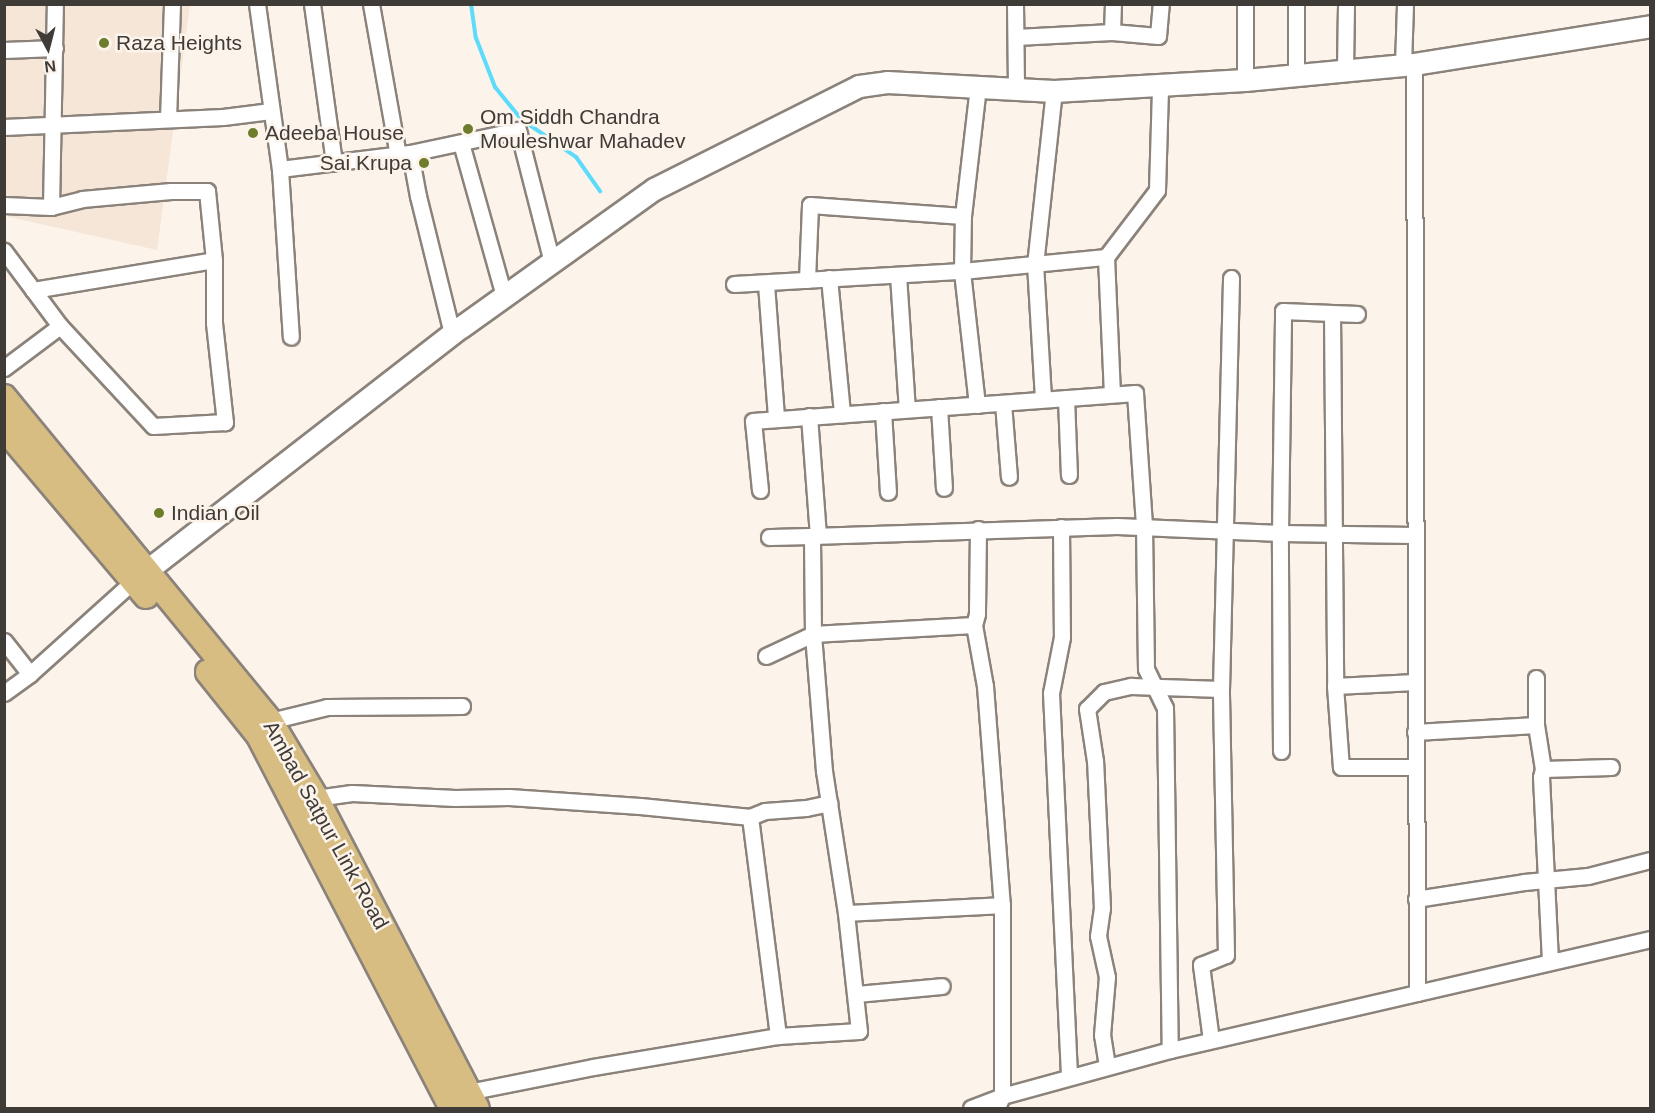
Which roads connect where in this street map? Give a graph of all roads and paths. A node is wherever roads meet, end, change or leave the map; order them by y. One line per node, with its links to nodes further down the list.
1 (55, 4): 16 (street)
2 (172, 4): 27 (street)
3 (257, 4): 26 (street)
4 (312, 4): 32 (street)
5 (371, 4): 31 (street)
6 (1015, 4): 15 (street)
7 (1113, 4): 14 (street)
8 (1161, 4): 14 (street)
9 (1245, 4): 21 (street)
10 (1296, 4): 20 (street)
11 (1346, 4): 19 (street)
12 (1405, 4): 18 (street)
13 (1650, 26): 18 (main road)
14 (1112, 32): 15 (street)
15 (1016, 38): 24 (street)
16 (55, 48): 17 (street); 28 (street)
17 (4, 50)
18 (1408, 65): 19 (main road); 81 (street)
19 (1345, 69): 20 (main road)
20 (1296, 75): 21 (main road)
21 (1245, 81): 22 (main road)
22 (1160, 86): 25 (main road); 38 (street)
23 (978, 87): 24 (main road); 36 (street); 40 (main road)
24 (1016, 89): 25 (main road)
25 (1053, 91): 41 (street)
26 (271, 111): 27 (street); 33 (street)
27 (168, 119): 28 (street)
28 (51, 126): 29 (street); 35 (street)
29 (4, 127)
30 (461, 143): 31 (street); 40 (street); 50 (street)
31 (404, 154): 32 (street); 54 (street)
32 (334, 162): 33 (street)
33 (280, 169): 55 (street)
34 (4, 205): 35 (street)
35 (51, 207): 39 (street)
36 (963, 216): 42 (street); 46 (street)
37 (4, 251): 49 (street)
38 (1106, 257): 41 (street); 57 (street)
39 (214, 260): 49 (street); 53 (street)
40 (552, 262): 50 (main road)
41 (1035, 266): 42 (street); 59 (street)
42 (962, 272): 43 (street); 62 (street)
43 (898, 275): 44 (street); 64 (street)
44 (830, 278): 46 (street); 66 (street)
45 (1231, 278): 78 (street)
46 (807, 280): 48 (street)
47 (734, 284): 48 (street)
48 (766, 284): 68 (street)
49 (33, 290): 53 (street)
50 (504, 296): 54 (main road)
51 (1332, 314): 52 (street); 79 (street); 80 (street)
52 (1357, 314)
53 (60, 326): 56 (street)
54 (452, 333): 84 (main road)
55 (291, 337)
56 (4, 368)
57 (1112, 393): 60 (street); 75 (street)
58 (4, 397): 84 (main road, Ambad Satpur Link Road)
59 (1043, 398): 60 (street); 61 (street)
60 (1066, 398): 70 (street)
61 (1003, 403): 62 (street); 71 (street)
62 (977, 405): 63 (street)
63 (939, 407): 64 (street); 72 (street)
64 (907, 409): 65 (street)
65 (883, 411): 66 (street); 74 (street)
66 (842, 414): 67 (street)
67 (810, 416): 68 (street); 82 (street)
68 (776, 418): 73 (street)
69 (4, 428): 84 (main road, Ambad Satpur Link Road)
70 (1069, 475)
71 (1009, 477)
72 (944, 488)
73 (760, 490)
74 (888, 492)
75 (1144, 526): 76 (street); 78 (street); 93 (street)
76 (1061, 527): 77 (street); 121 (street)
77 (978, 529): 82 (street); 85 (street)
78 (1226, 532): 79 (street); 94 (street)
79 (1280, 533): 80 (street); 100 (street)
80 (1335, 534): 81 (street); 92 (street)
81 (1414, 535): 91 (street)
82 (815, 536): 83 (street); 86 (street)
83 (769, 537)
84 (140, 576): 89 (street); 97 (main road, Ambad Satpur Link Road); 123 (main road, Ambad Satpur Link Road)
85 (974, 625): 86 (street); 110 (street)
86 (813, 634): 88 (street); 105 (street)
87 (4, 641): 89 (street)
88 (766, 656)
89 (30, 674): 95 (street)
90 (1536, 678): 98 (street)
91 (1415, 682): 92 (street); 99 (street)
92 (1335, 686): 101 (street)
93 (1156, 687): 94 (street); 119 (street); 120 (street)
94 (1221, 689): 118 (street)
95 (4, 693)
96 (462, 706): 97 (street)
97 (270, 721): 104 (main road, Ambad Satpur Link Road)
98 (1536, 725): 99 (street); 103 (street)
99 (1415, 732): 101 (street)
100 (1281, 751)
101 (1415, 767): 109 (street)
102 (1611, 767): 103 (street)
103 (1543, 769): 108 (street)
104 (315, 798): 106 (street); 123 (main road, Ambad Satpur Link Road)
105 (829, 803): 106 (street); 111 (street)
106 (750, 817): 117 (street)
107 (1650, 860): 108 (street)
108 (1547, 880): 109 (street); 113 (street)
109 (1416, 899): 115 (street)
110 (1002, 904): 111 (street); 122 (street)
111 (846, 913): 116 (street)
112 (1650, 939): 113 (street)
113 (1550, 962): 115 (street)
114 (942, 986): 116 (street)
115 (1417, 993): 118 (street)
116 (856, 994): 117 (street)
117 (778, 1036): 123 (street)
118 (1211, 1040): 119 (street)
119 (1170, 1050): 120 (street)
120 (1107, 1066): 121 (street)
121 (1069, 1077): 122 (street)
122 (999, 1102): 124 (street)
123 (465, 1103)
124 (971, 1108)

